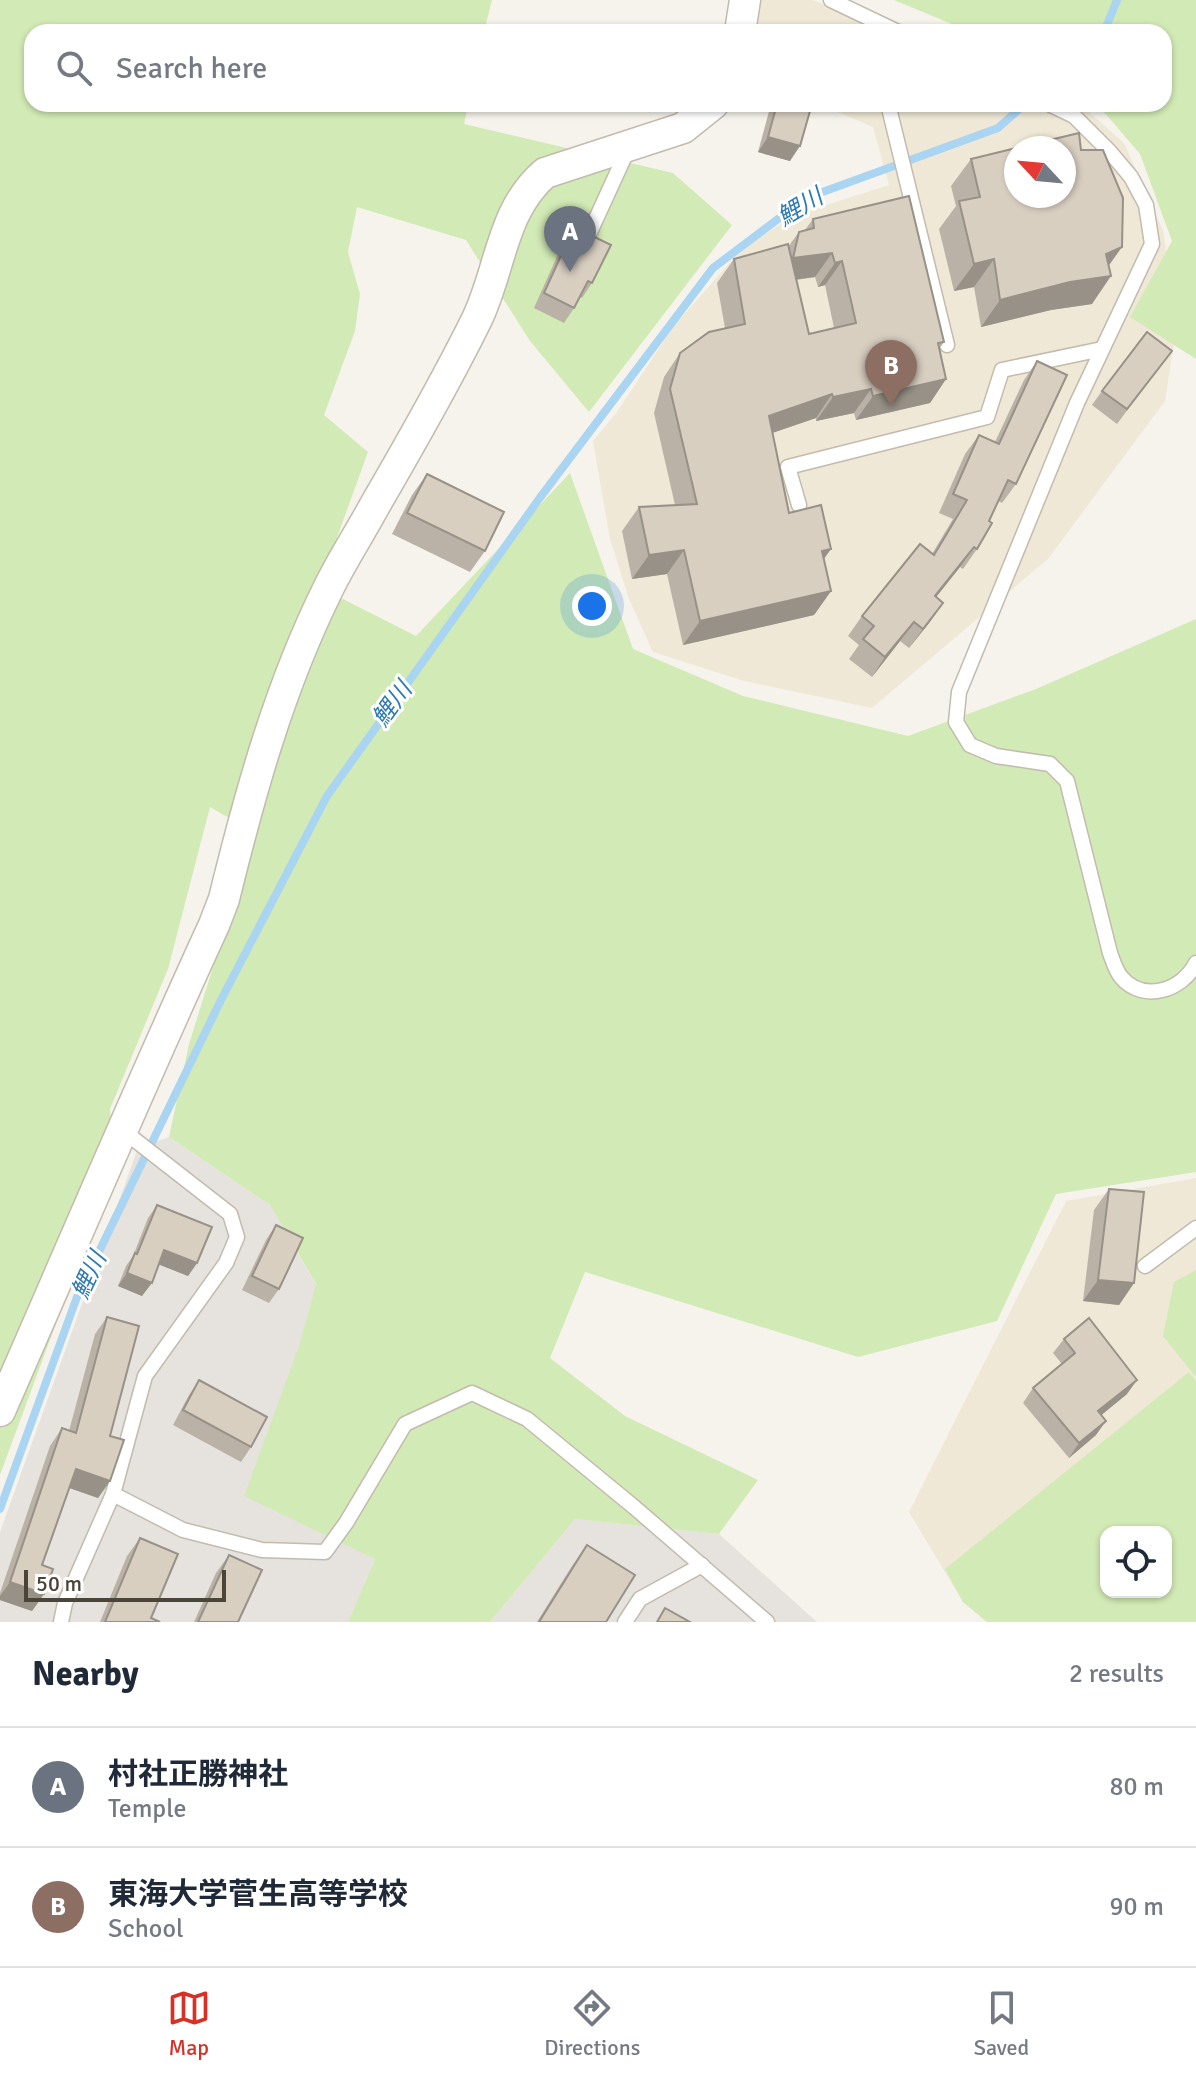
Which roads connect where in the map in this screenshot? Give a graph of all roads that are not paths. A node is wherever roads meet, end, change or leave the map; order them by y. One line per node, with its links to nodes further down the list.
1 (745, 0): 4 (street)
2 (831, 0): 3 (lane)
3 (867, 17): 5 (lane); 6 (lane)
4 (741, 24)
5 (868, 24)
6 (881, 24)
7 (703, 112): 10 (street)
8 (890, 112): 12 (lane)
9 (1066, 112): 13 (lane)
10 (629, 145): 11 (lane); 16 (street)
11 (585, 243)
12 (947, 345)
13 (1102, 349): 14 (lane); 15 (lane)
14 (799, 505)
15 (1196, 963)
16 (126, 1134): 19 (street); 20 (lane)
17 (1196, 1228): 18 (lane)
18 (1145, 1266)
19 (0, 1411)
20 (113, 1494): 21 (lane); 22 (lane)
21 (702, 1565): 23 (lane); 24 (lane)
22 (61, 1622)
23 (625, 1622)
24 (767, 1622)

